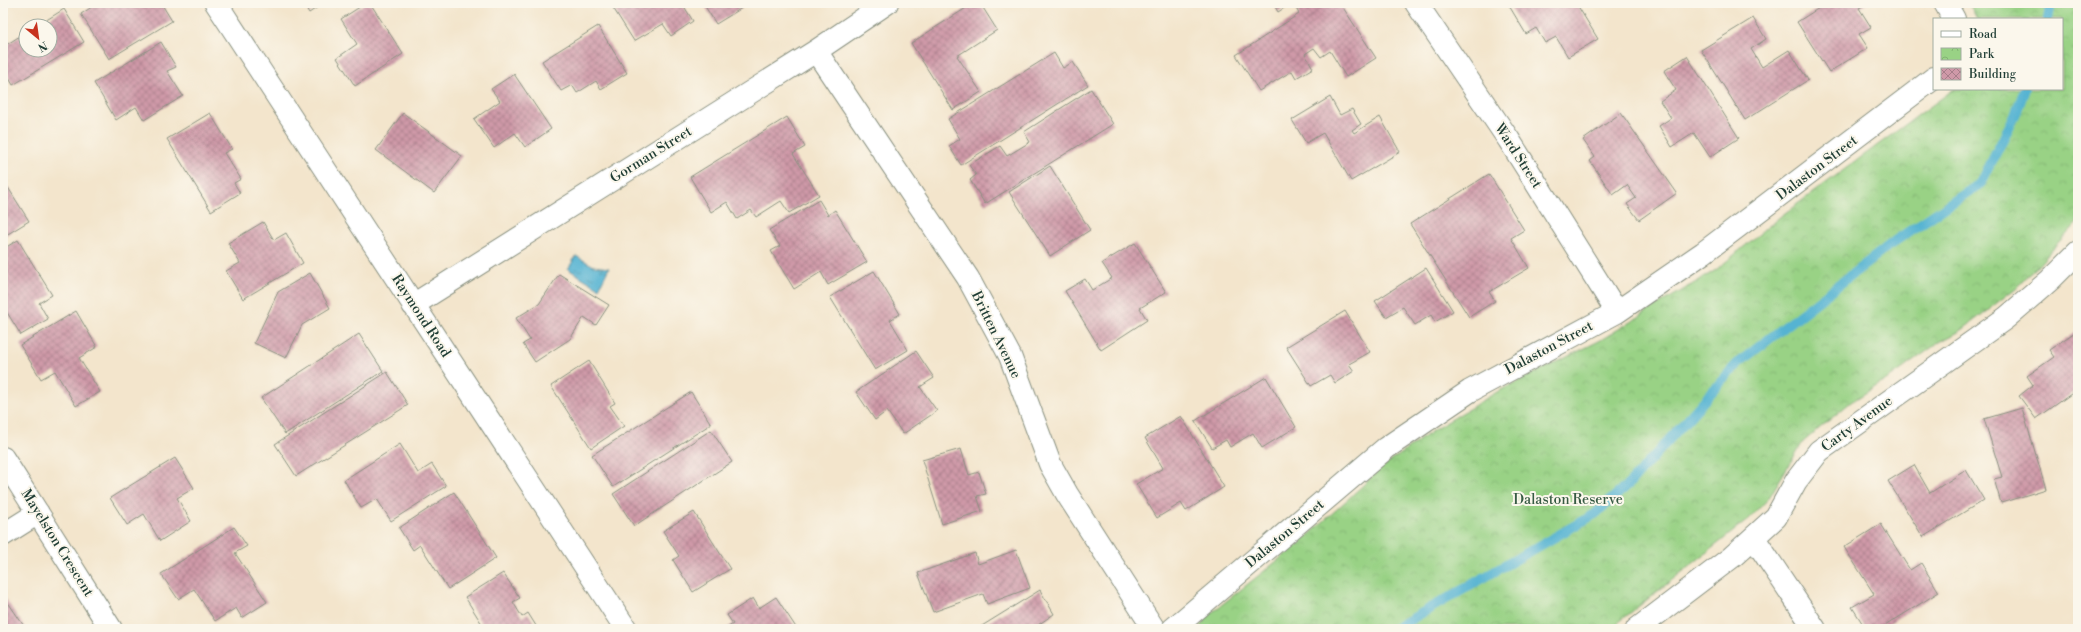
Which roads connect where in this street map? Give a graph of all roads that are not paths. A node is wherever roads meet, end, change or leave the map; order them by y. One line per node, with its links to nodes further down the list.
1 (216, 3): 9 (street, Raymond Road)
2 (887, 3): 6 (street, Gorman Street)
3 (1416, 3): 10 (street, Ward Street)
4 (1945, 3): 5 (street)
5 (1953, 18)
6 (816, 51): 9 (street, Gorman Street); 17 (street, Britten Avenue)
7 (1933, 79): 10 (street, Dalaston Street)
8 (2078, 252): 14 (street, Carty Avenue)
9 (413, 305): 16 (street, Raymond Road)
10 (1617, 312): 18 (street, Dalaston Street)
11 (3, 458): 12 (street, Mayelston Crescent)
12 (38, 513): 13 (street); 15 (street, Mayelston Crescent)
13 (3, 535)
14 (1754, 538): 19 (street, Carty Avenue); 20 (street)
15 (111, 629)
16 (626, 629)
17 (1154, 629)
18 (1173, 629)
19 (1637, 629)
20 (1814, 629)

